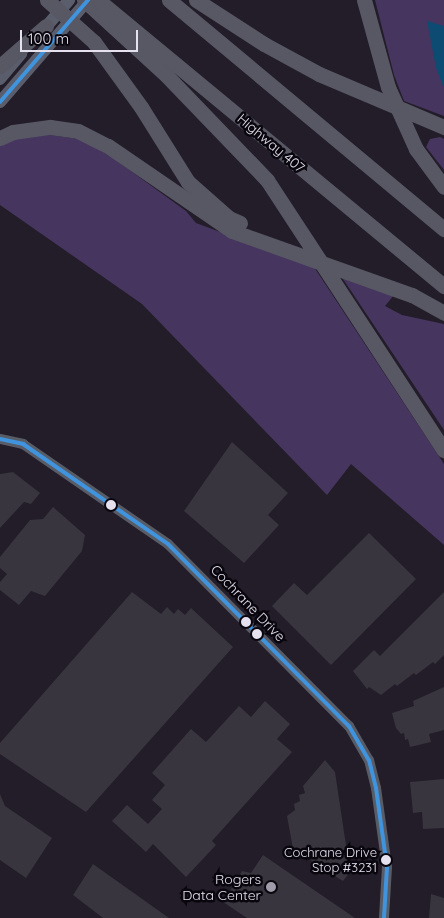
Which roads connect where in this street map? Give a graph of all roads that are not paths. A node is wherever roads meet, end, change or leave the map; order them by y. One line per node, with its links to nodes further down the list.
1 (47, 0): 17 (highway)
2 (69, 0): 9 (main road)
3 (84, 0): 21 (highway)
4 (88, 0): 9 (main road)
5 (98, 0): 18 (highway, Highway 407)
6 (169, 0): 16 (highway)
7 (196, 0): 13 (highway)
8 (364, 0): 15 (highway)
9 (52, 30): 10 (highway); 11 (main road); 12 (main road)
10 (0, 66)
11 (0, 79)
12 (0, 102)
13 (444, 128)
14 (0, 138): 17 (highway)
15 (444, 187)
16 (444, 228)
17 (299, 254): 19 (highway)
18 (444, 286)
19 (444, 313)
20 (0, 439): 22 (street, Cochrane Drive)
21 (443, 448)
22 (384, 918)

